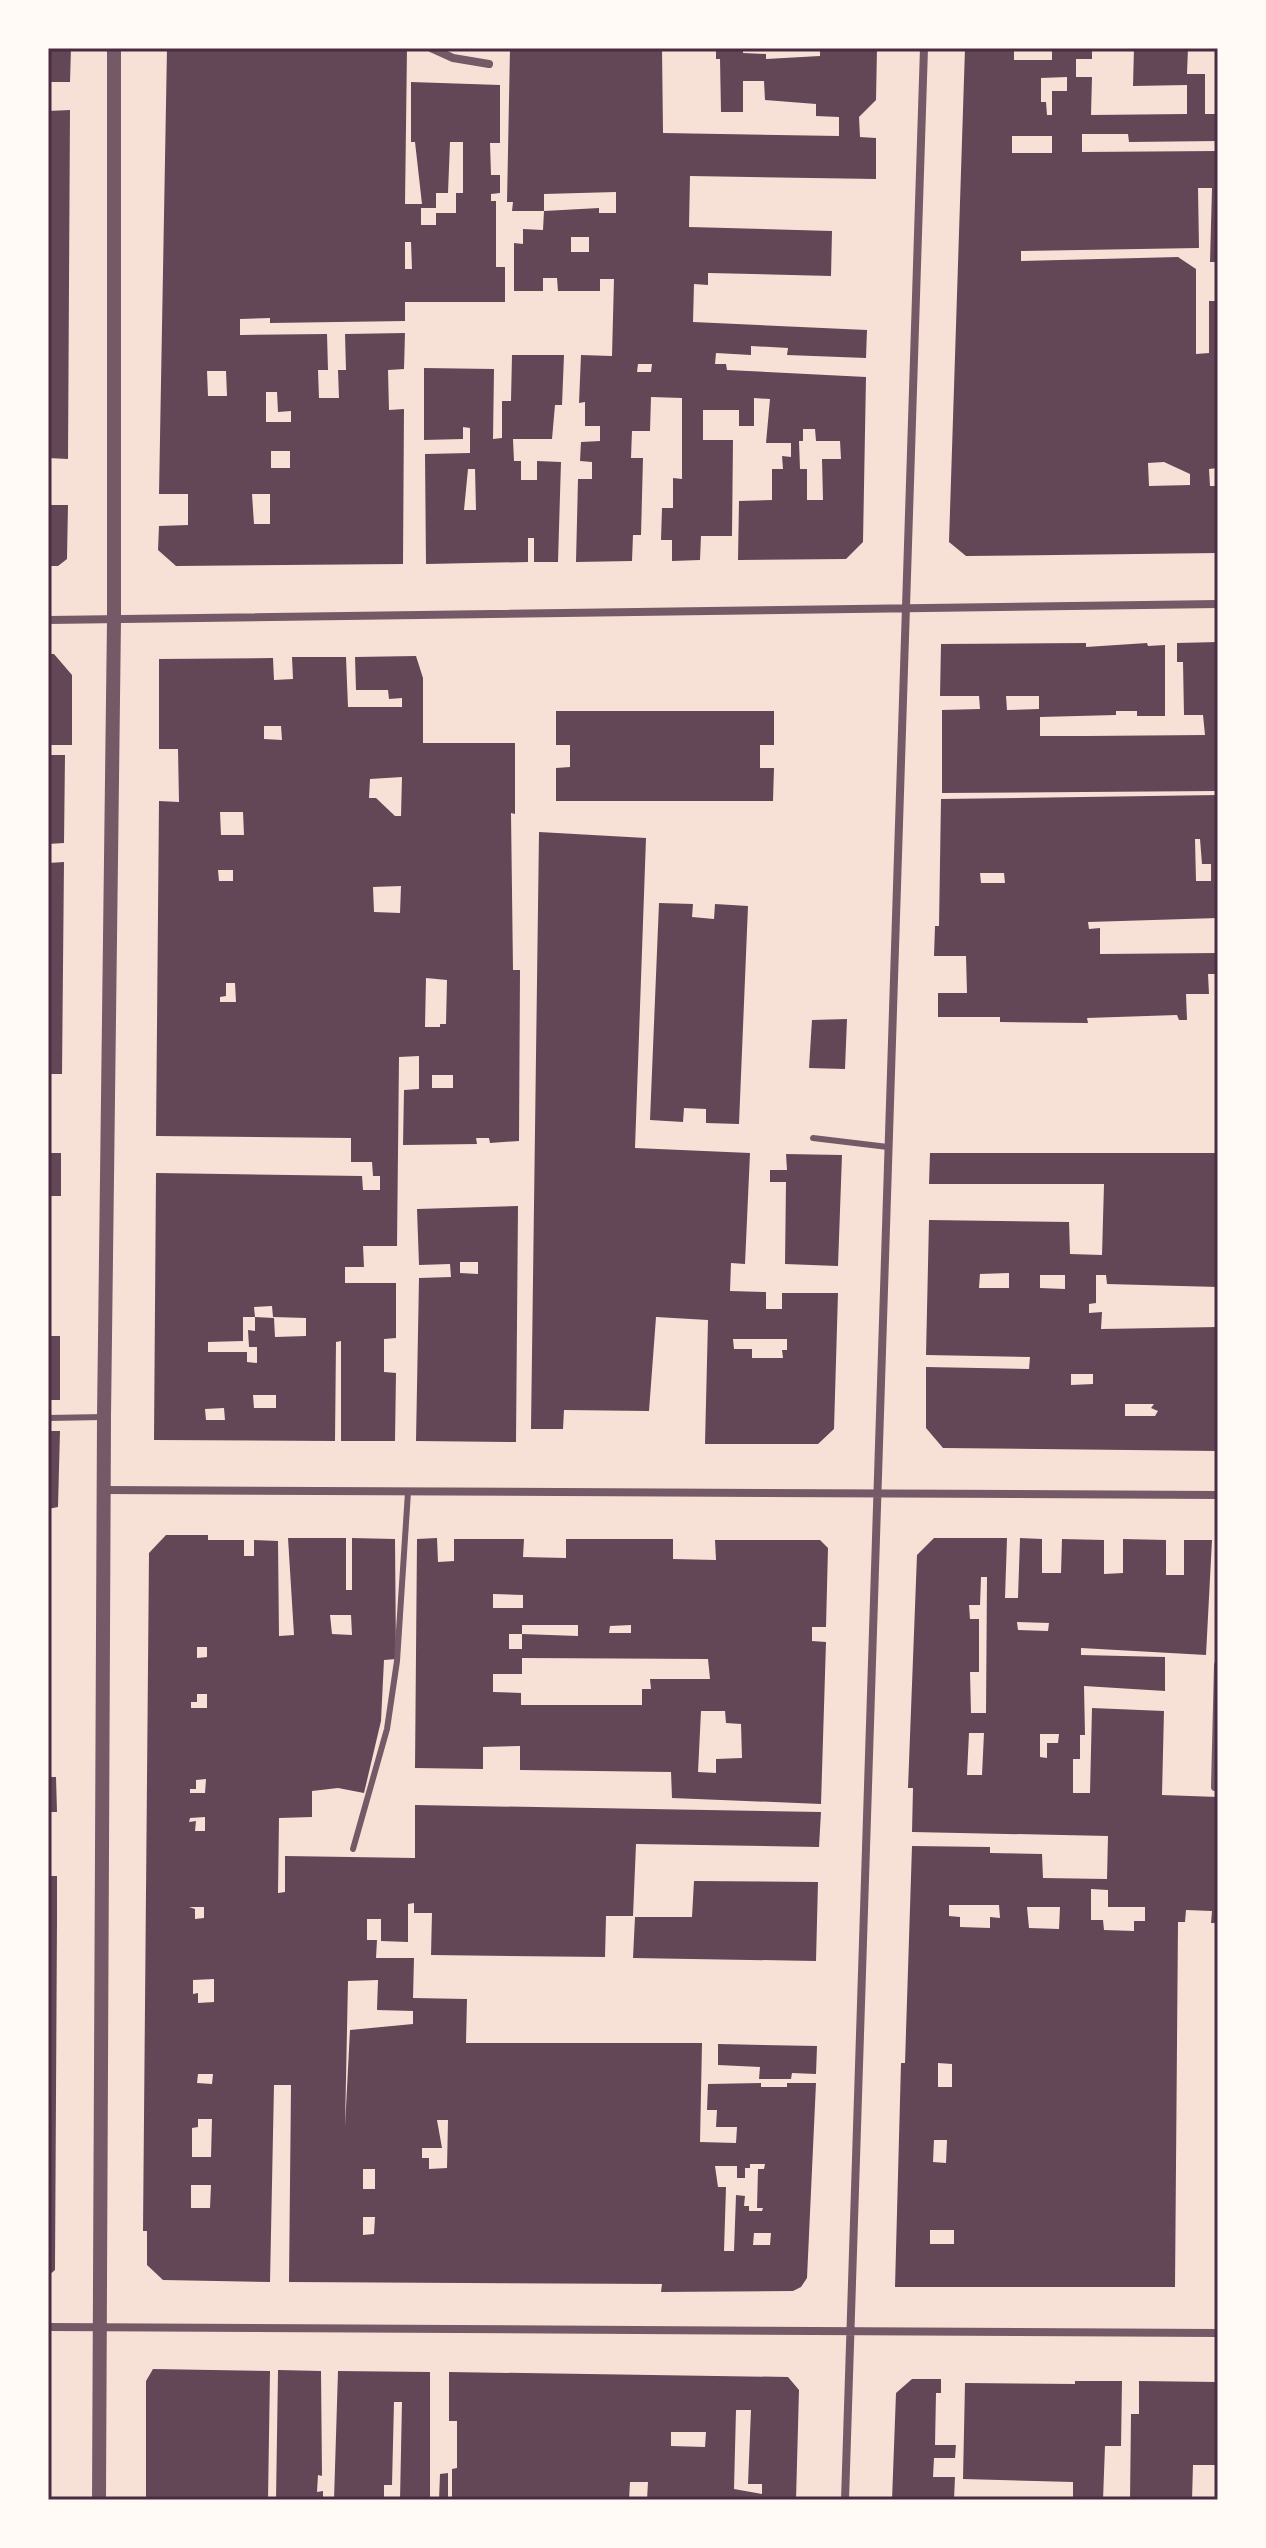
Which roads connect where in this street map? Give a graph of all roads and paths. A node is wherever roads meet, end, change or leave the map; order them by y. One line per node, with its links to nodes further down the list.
1 (114, 48): 8 (street)
2 (431, 48): 4 (street)
3 (924, 48): 6 (street)
4 (489, 64)
5 (1218, 604): 6 (street)
6 (904, 608): 8 (street); 10 (street)
7 (48, 620): 8 (street)
8 (114, 620): 11 (street)
9 (813, 1138): 10 (lane)
10 (888, 1147): 15 (street)
11 (104, 1417): 12 (lane); 13 (street)
12 (48, 1418)
13 (103, 1490): 14 (street); 21 (street)
14 (408, 1492): 15 (street); 19 (lane)
15 (879, 1493): 16 (street); 22 (street)
16 (1218, 1495)
17 (1218, 1665): 18 (street)
18 (1215, 1787)
19 (353, 1849)
20 (48, 2327): 21 (street)
21 (101, 2327): 22 (street); 24 (street)
22 (851, 2333): 23 (street); 25 (street)
23 (1218, 2333)
24 (99, 2500)
25 (845, 2500)

